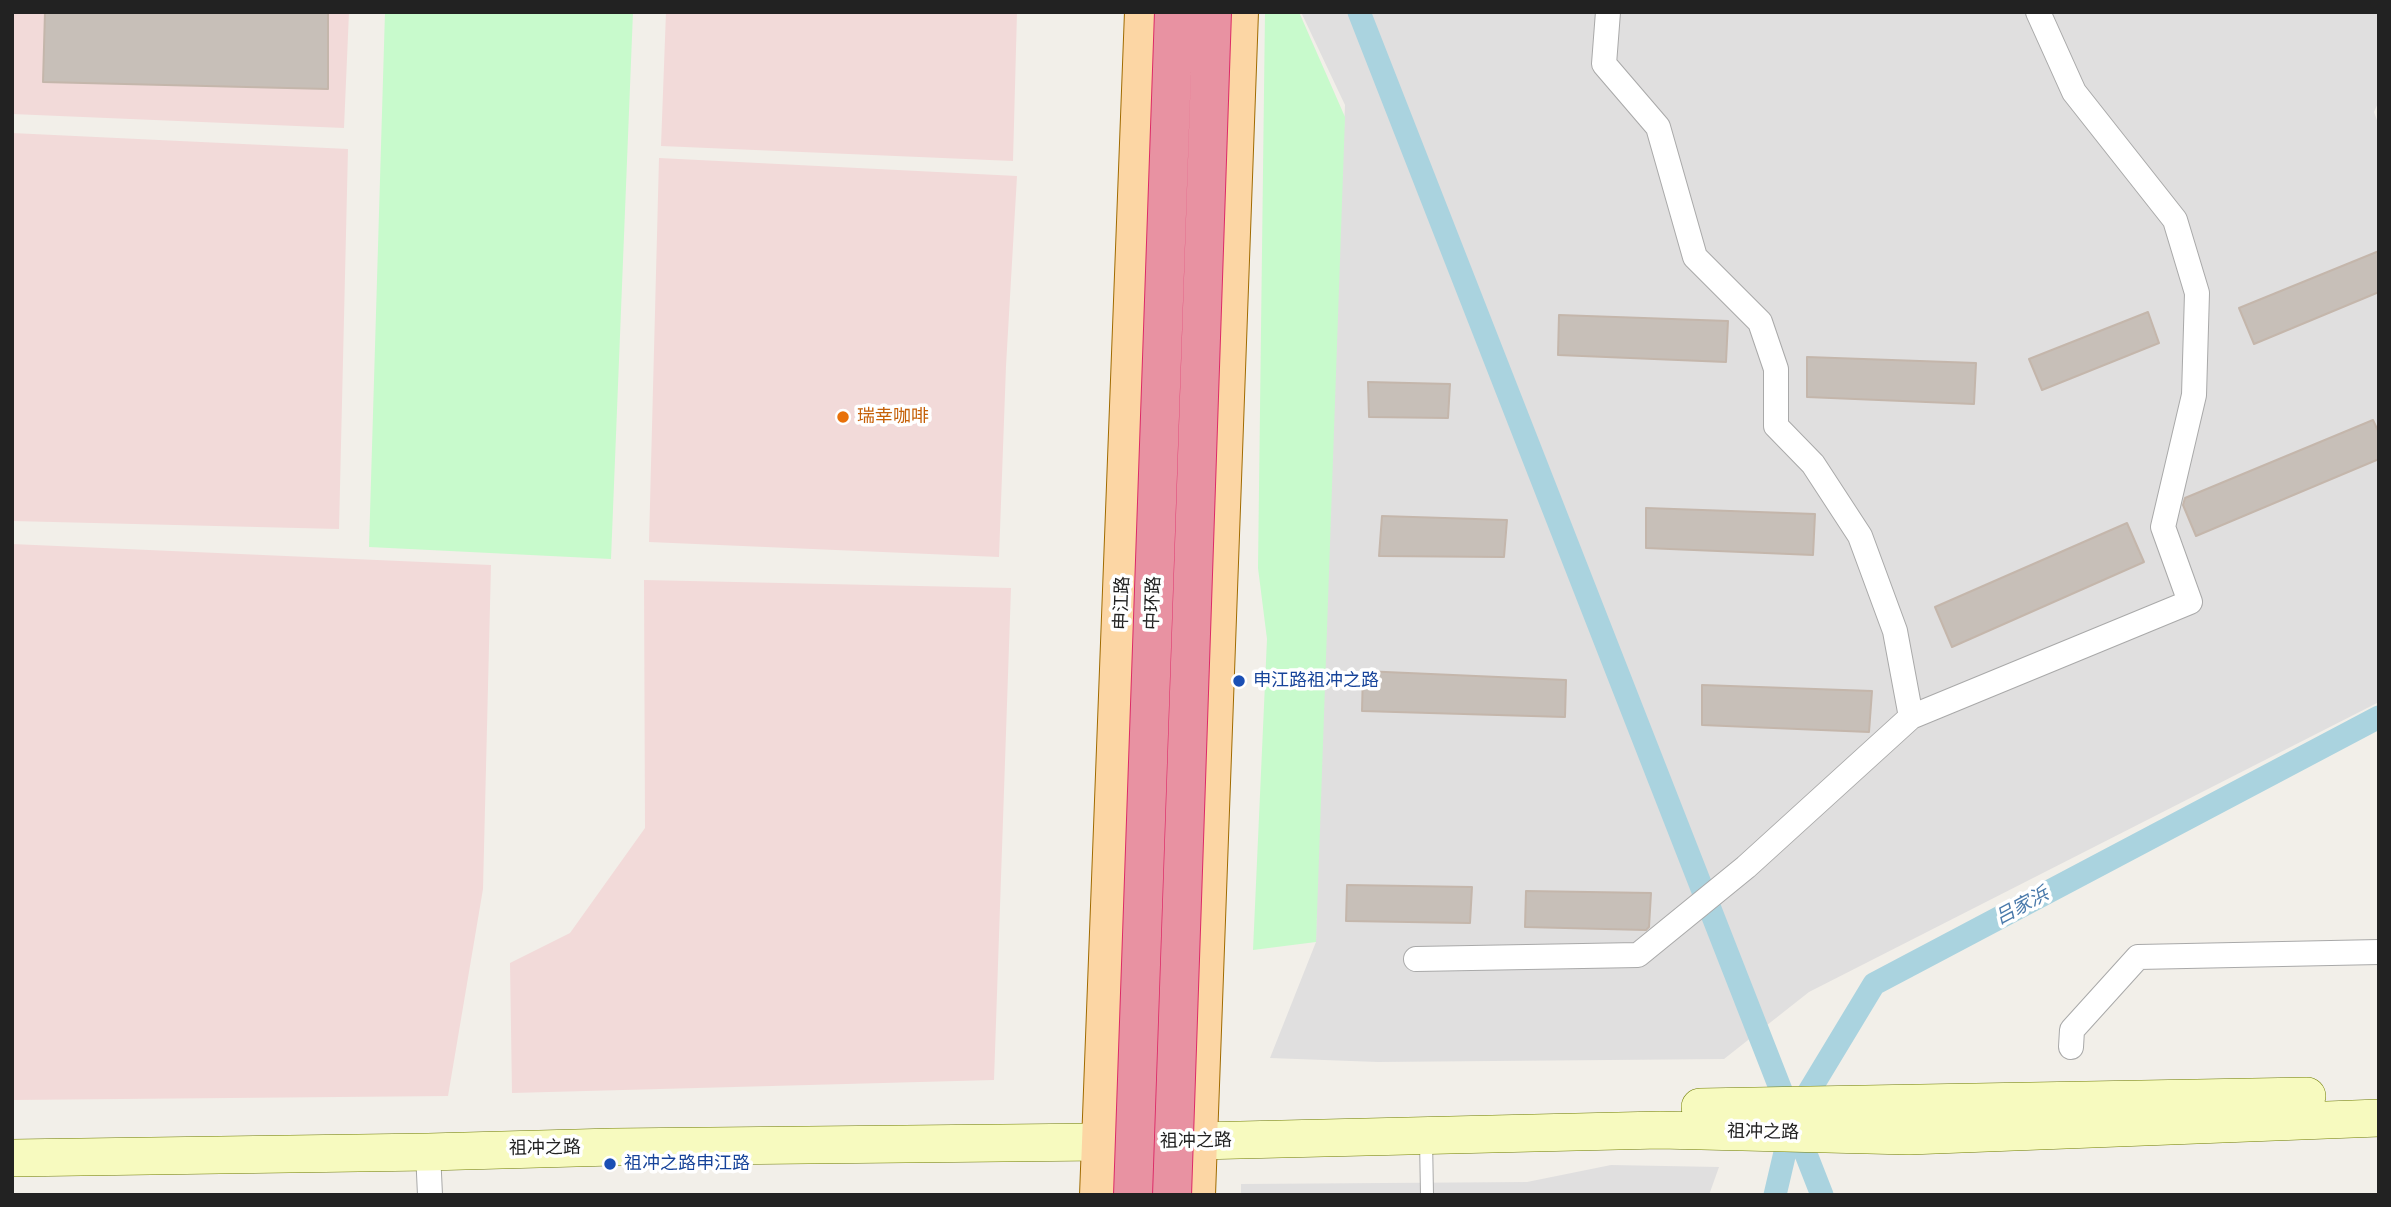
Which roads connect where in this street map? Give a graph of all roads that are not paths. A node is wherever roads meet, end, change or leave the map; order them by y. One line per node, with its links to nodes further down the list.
1 (1144, 12): 16 (main road, 申江路)
2 (1174, 12): 23 (highway, 中环路, bridge)
3 (1212, 12): 24 (highway, bridge)
4 (1239, 12): 15 (main road)
5 (1608, 12): 7 (street)
6 (2038, 12): 7 (street)
7 (1910, 717): 9 (street)
8 (2379, 952): 10 (street)
9 (1416, 959)
10 (2071, 1047)
11 (2379, 1094): 14 (main road, 祖冲之路)
12 (2379, 1118): 14 (main road, 祖冲之路)
13 (1662, 1119): 14 (main road, 祖冲之路); 15 (main road, 祖冲之路); 18 (main road, 祖冲之路)
14 (1912, 1119)
15 (1199, 1129): 16 (main road, 祖冲之路); 18 (main road, 祖冲之路); 25 (main road)
16 (1102, 1130): 17 (main road, 祖冲之路); 19 (main road, 祖冲之路); 22 (main road, 申江路)
17 (12, 1135)
18 (1426, 1135): 26 (lane)
19 (428, 1152): 20 (main road, 祖冲之路); 21 (street)
20 (12, 1158)
21 (430, 1195)
22 (1099, 1195)
23 (1133, 1195)
24 (1172, 1195)
25 (1196, 1195)
26 (1427, 1195)

